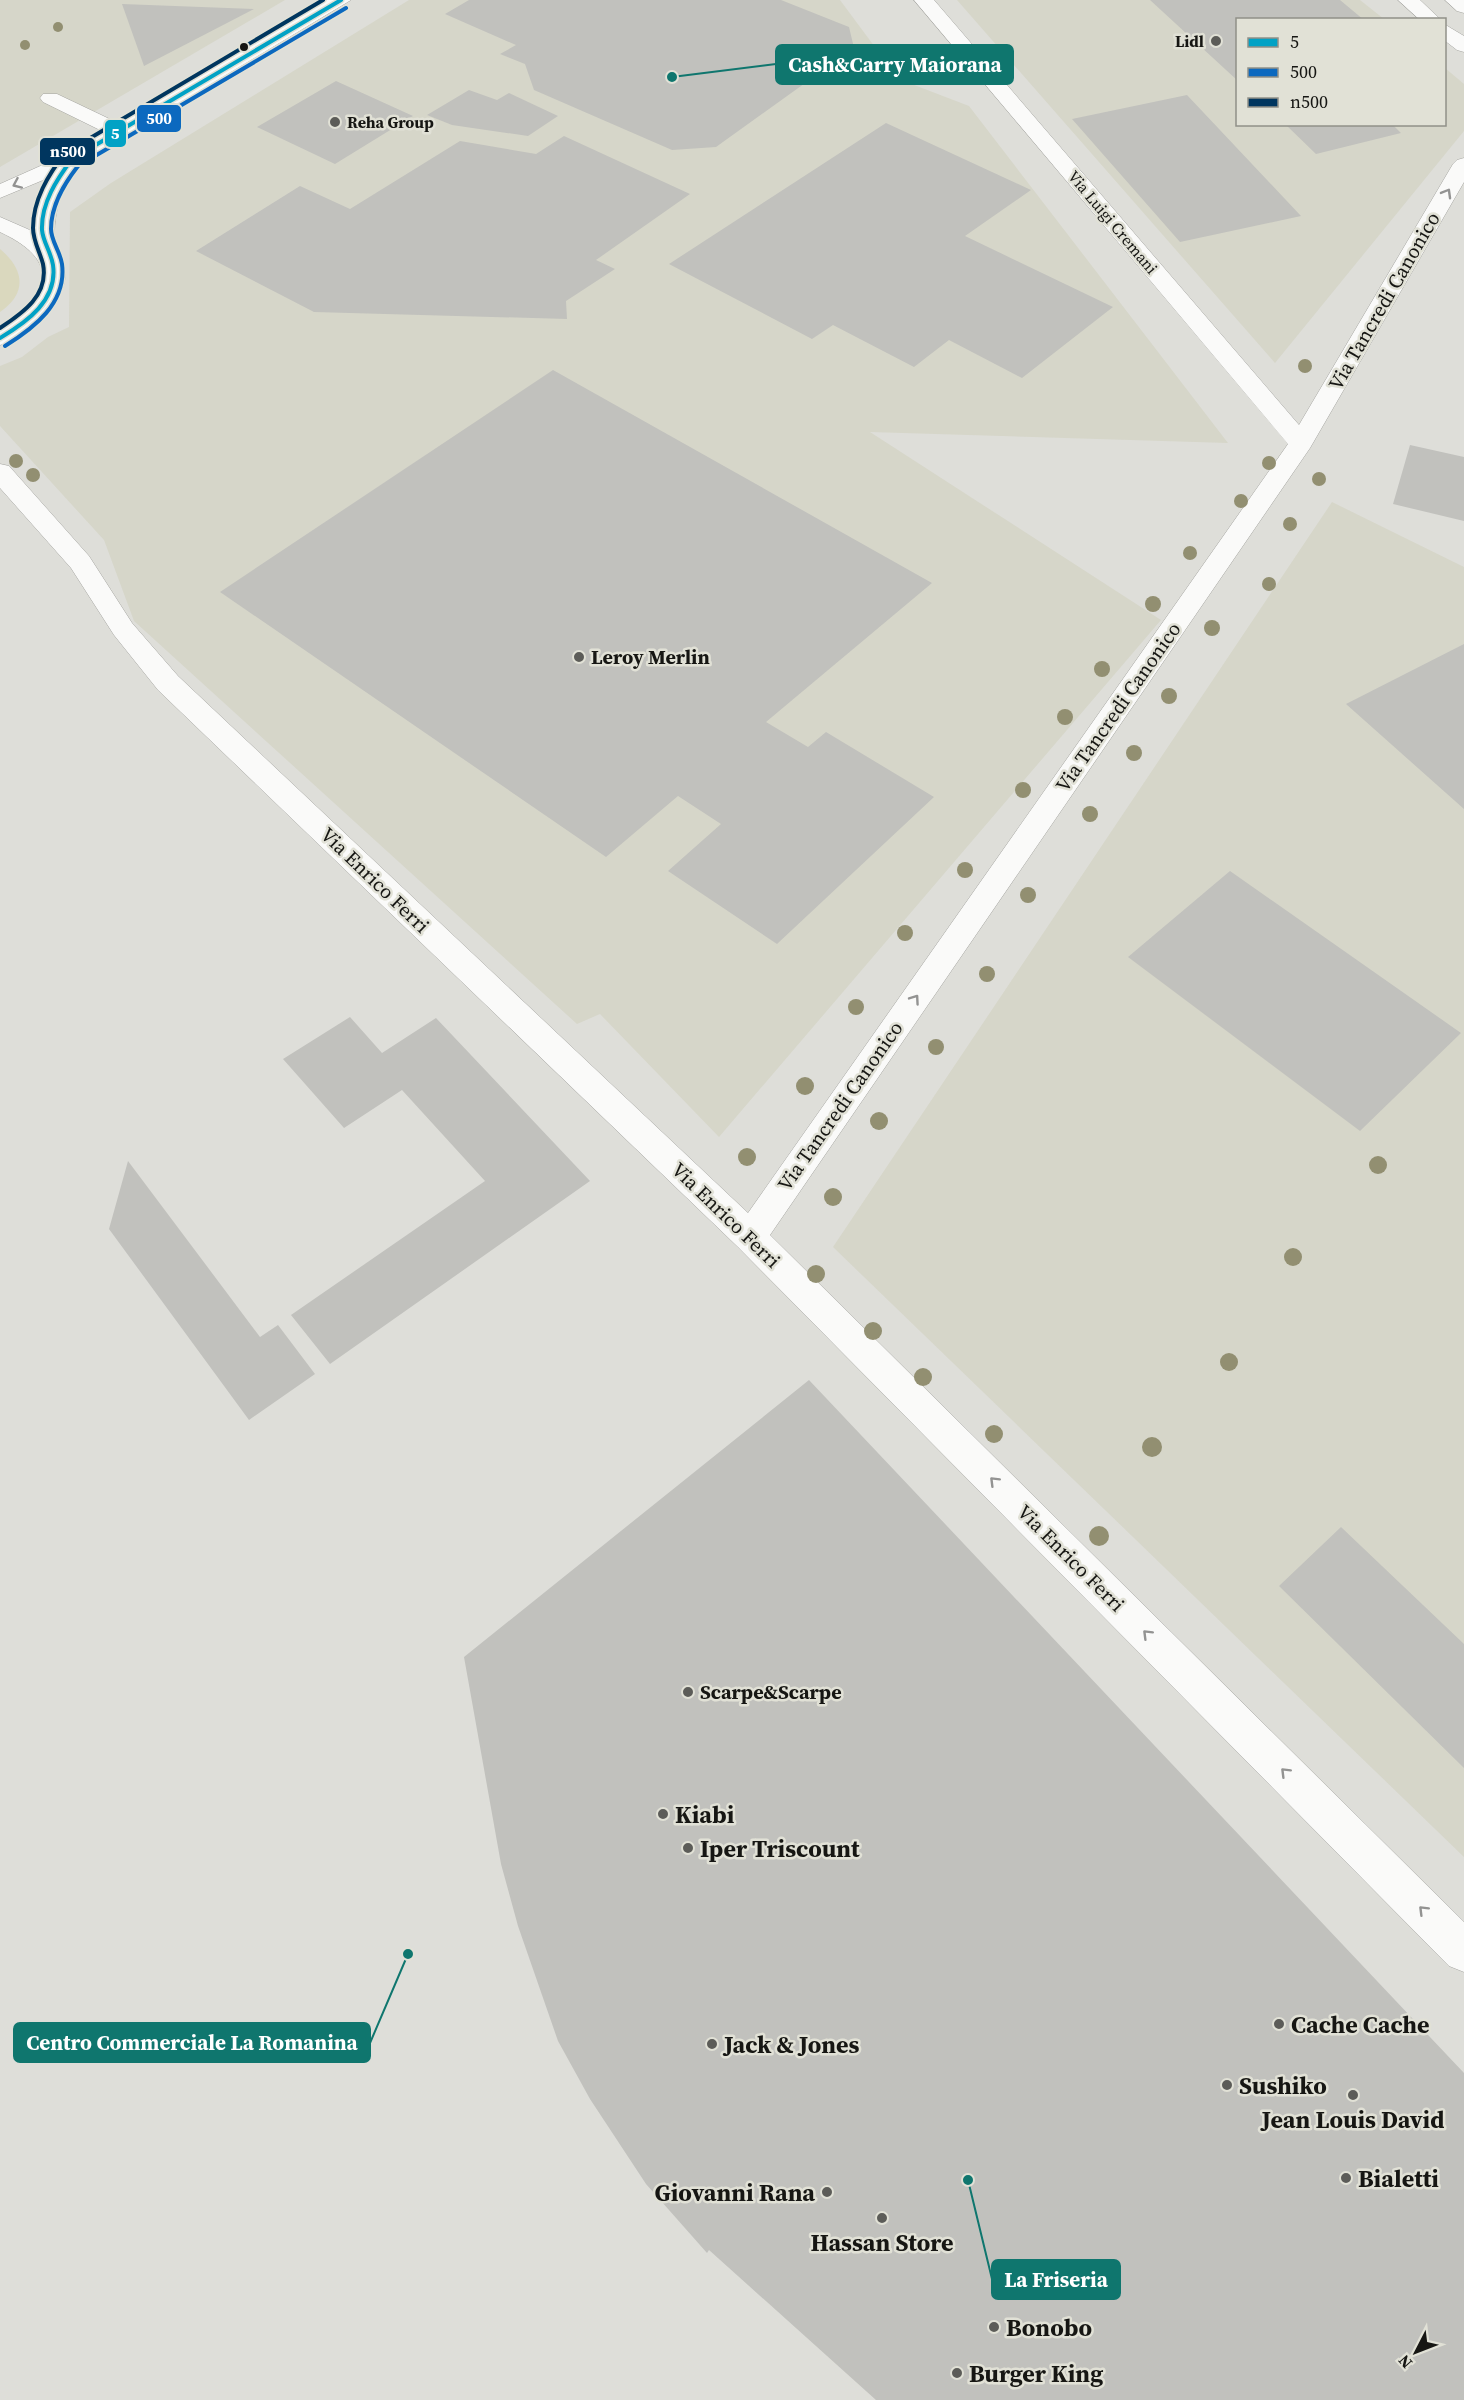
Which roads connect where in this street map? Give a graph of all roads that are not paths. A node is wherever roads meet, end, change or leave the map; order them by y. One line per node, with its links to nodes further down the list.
1 (341, 0): 10 (street)
2 (924, 0): 17 (street, Via Luigi Cremani)
3 (1408, 0): 6 (street)
4 (1455, 0): 5 (street)
5 (1464, 7)
6 (1430, 18)
7 (1446, 32): 8 (street)
8 (1464, 46)
9 (50, 98): 10 (street)
10 (119, 131): 11 (street)
11 (72, 159): 13 (street, one-way to 13); 15 (street)
12 (1464, 164): 17 (street, Via Tancredi Canonico, one-way to 12)
13 (0, 192)
14 (0, 224): 15 (street)
15 (45, 248): 16 (street)
16 (0, 338)
17 (1301, 443): 19 (street, Via Tancredi Canonico, one-way to 17)
18 (0, 472): 19 (street, Via Enrico Ferri)
19 (750, 1237): 20 (street, Via Enrico Ferri, one-way to 19)
20 (1464, 1951)

